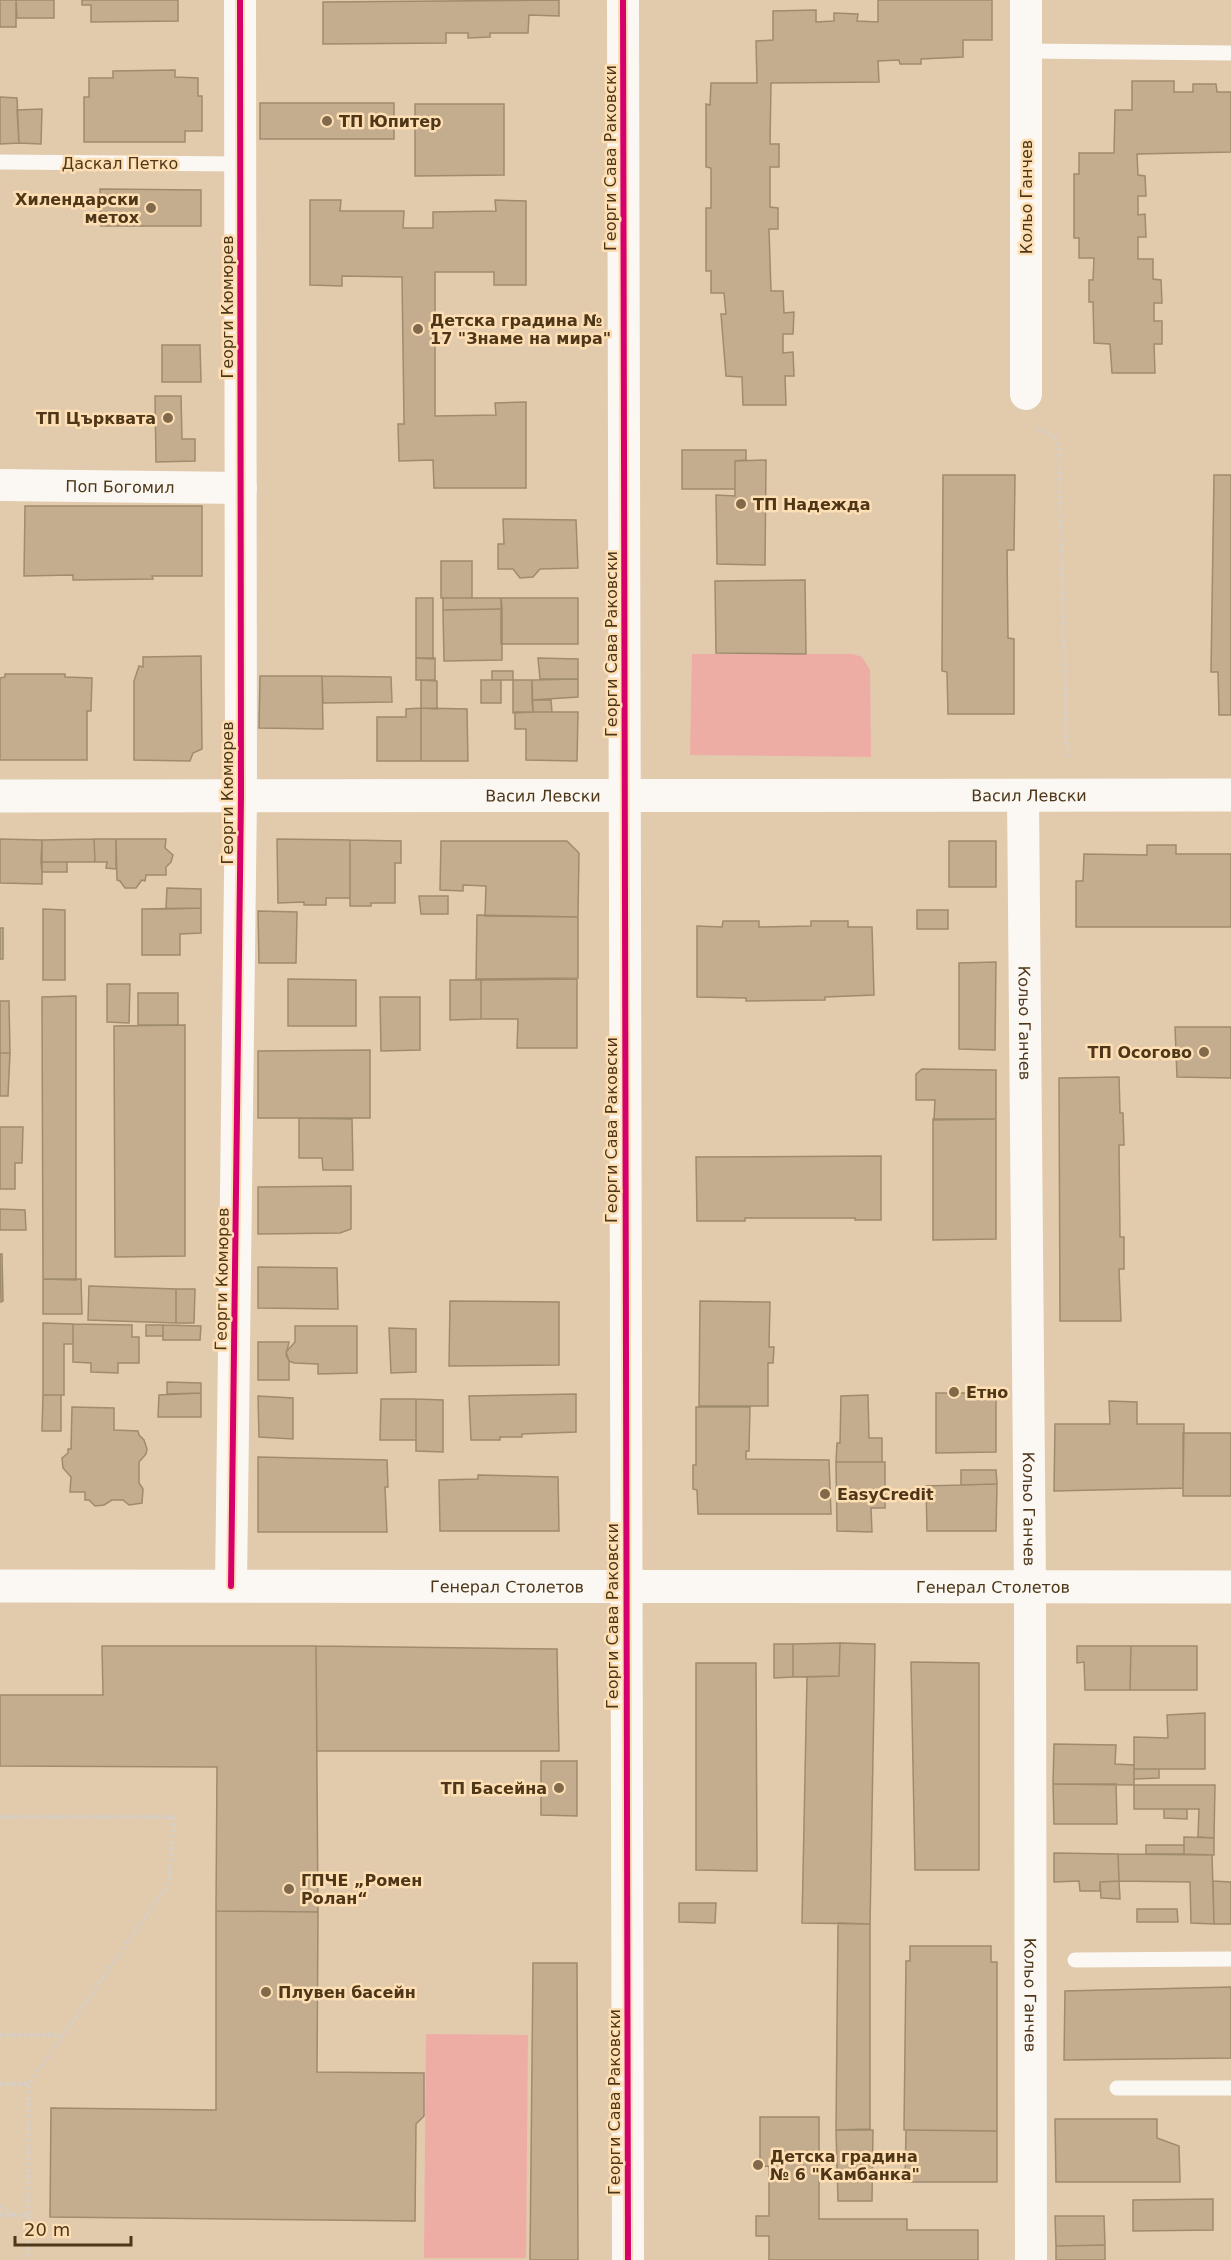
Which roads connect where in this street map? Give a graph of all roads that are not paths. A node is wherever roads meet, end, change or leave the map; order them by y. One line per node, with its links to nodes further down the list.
1 (240, 0): 7 (street, Георги Кюмюрев)
2 (623, 0): 11 (street, Георги Сава Раковски)
3 (1026, 0): 4 (street, Кольо Ганчев)
4 (1026, 51): 5 (lane); 8 (street, Кольо Ганчев)
5 (1231, 53)
6 (0, 162): 7 (lane, Даскал Петко)
7 (241, 164): 10 (street, Георги Кюмюрев)
8 (1026, 394)
9 (0, 485): 10 (street, Поп Богомил)
10 (241, 488): 15 (street, Георги Кюмюрев)
11 (625, 795): 12 (street, Васил Левски); 15 (street, Васил Левски); 18 (street, Георги Сава Раковски)
12 (1023, 795): 13 (street, Васил Левски); 19 (street, Кольо Ганчев)
13 (1231, 795)
14 (0, 796): 15 (street, Васил Левски)
15 (241, 796): 17 (street, Георги Кюмюрев)
16 (0, 1586): 17 (street, Генерал Столетов)
17 (231, 1586): 18 (street, Генерал Столетов)
18 (625, 1586): 19 (street, Генерал Столетов); 25 (street, Георги Сава Раковски)
19 (1030, 1586): 20 (street, Генерал Столетов); 26 (street, Кольо Ганчев)
20 (1231, 1587)
21 (1231, 1959): 22 (lane)
22 (1075, 1960)
23 (1117, 2088): 24 (lane)
24 (1231, 2088)
25 (628, 2260)
26 (1031, 2260)

